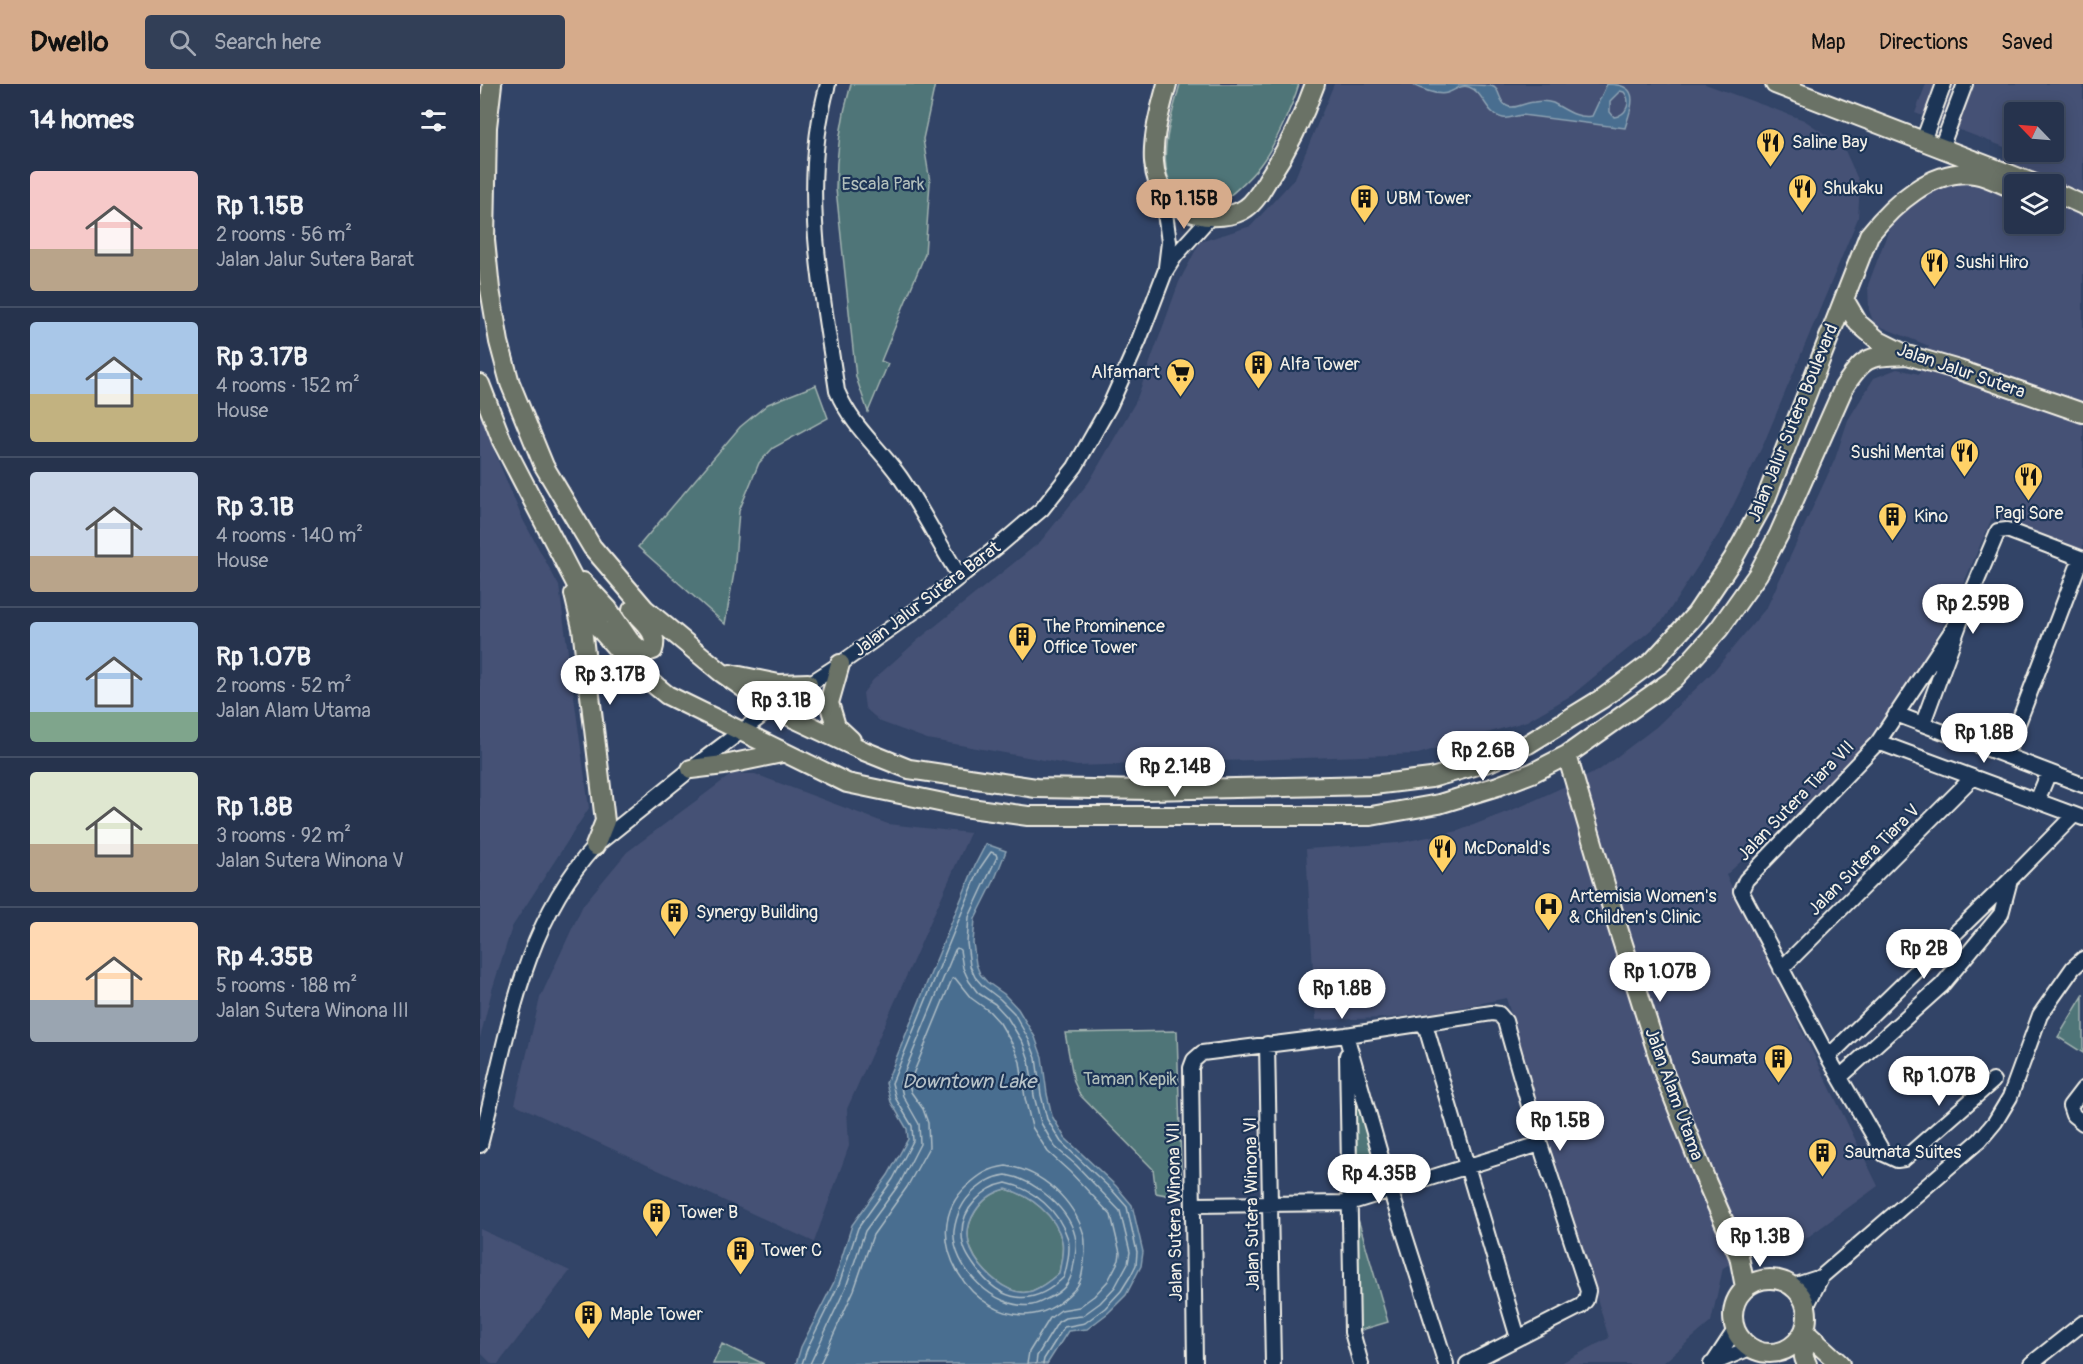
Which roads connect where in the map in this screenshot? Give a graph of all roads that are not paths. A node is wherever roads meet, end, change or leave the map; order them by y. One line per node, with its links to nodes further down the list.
1 (492, 84): 21 (main road, Jalan Jalur Sutera Boulevard)
2 (828, 84): 24 (street)
3 (1167, 84): 12 (main road, Jalan Jalur Sutera Barat)
4 (1315, 84): 15 (main road, Jalan Jalur Sutera Barat)
5 (1944, 84): 8 (street)
6 (1965, 84): 9 (street)
7 (1779, 85): 8 (main road)
8 (1923, 141): 9 (main road)
9 (1941, 148): 10 (main road)
10 (2009, 174)
11 (2004, 185): 17 (main road)
12 (1162, 189): 15 (main road, Jalan Jalur Sutera Barat); 16 (street, Jalan Jalur Sutera Barat)
13 (2064, 197): 14 (main road)
14 (2078, 203)
15 (1211, 216): 16 (street, Jalan Jalur Sutera Barat)
16 (1165, 272): 24 (street, Jalan Jalur Sutera Barat)
17 (1844, 299): 18 (main road, Jalan Jalur Sutera); 34 (main road, Jalan Jalur Sutera Boulevard)
18 (1907, 355): 20 (main road, Jalan Jalur Sutera); 37 (main road, Jalan Jalur Sutera Boulevard)
19 (480, 384): 23 (main road, Jalan Jalur Sutera Boulevard)
20 (2083, 413)
21 (592, 547): 23 (main road); 27 (main road, Jalan Jalur Sutera Boulevard)
22 (2082, 559): 25 (street); 36 (street)
23 (566, 563): 32 (main road, Jalan Jalur Sutera Boulevard); 44 (main road)
24 (960, 577): 26 (street, Jalan Jalur Sutera Barat)
25 (1963, 614): 30 (street, Jalan Sutera Tiara VII); 31 (street)
26 (840, 664): 28 (street, Jalan Jalur Sutera Barat); 34 (main road)
27 (722, 672): 28 (main road); 29 (main road, Jalan Jalur Sutera Boulevard)
28 (808, 683): 29 (street, Jalan Jalur Sutera Barat)
29 (772, 708): 32 (street, Jalan Jalur Sutera Barat); 34 (main road, Jalan Jalur Sutera Boulevard)
30 (1896, 714): 31 (street); 33 (street, Jalan Sutera Tiara VII)
31 (1923, 723): 36 (street)
32 (741, 731): 35 (main road, Jalan Jalur Sutera Boulevard); 38 (street, Jalan Jalur Sutera Barat)
33 (1878, 742): 40 (street); 47 (street, Jalan Sutera Tiara VII)
34 (864, 751)
35 (782, 753): 37 (main road, Jalan Jalur Sutera Boulevard); 38 (main road)
36 (2006, 755): 39 (street)
37 (1567, 756): 63 (main road, Jalan Alam Utama)
38 (691, 769): 44 (street, Jalan Jalur Sutera Barat)
39 (2049, 772): 41 (street); 42 (street)
40 (1973, 777): 42 (street); 47 (street, Jalan Sutera Tiara V)
41 (2083, 785)
42 (2037, 801): 43 (street)
43 (2078, 817): 45 (street)
44 (595, 846): 57 (street, Jalan Jalur Sutera Barat)
45 (2010, 880): 51 (street); 52 (street)
46 (2083, 958): 64 (street)
47 (1781, 969): 51 (street)
48 (1425, 1024): 49 (street); 56 (street); 58 (street)
49 (1346, 1035): 50 (street); 59 (street); 60 (street)
50 (1268, 1044): 61 (street, Jalan Sutera Winona VI); 62 (street, Jalan Sutera Winona VII)
51 (1828, 1057): 52 (street)
52 (1840, 1077): 53 (street)
53 (1993, 1081)
54 (2083, 1089): 55 (street)
55 (2083, 1123)
56 (1540, 1144): 58 (street); 72 (street)
57 (480, 1145)
58 (1467, 1168): 59 (street); 72 (street)
59 (1391, 1192): 60 (street); 79 (street)
60 (1349, 1203): 61 (street); 78 (street)
61 (1270, 1204): 62 (street); 77 (street, Jalan Sutera Winona VI)
62 (1194, 1205): 76 (street, Jalan Sutera Winona VII)
63 (1739, 1256): 65 (main road, Jalan Alam Utama); 67 (main road, Jalan Alam Utama)
64 (1821, 1277): 66 (street); 68 (street)
65 (1768, 1278): 66 (main road); 67 (main road)
66 (1793, 1286): 68 (main road)
67 (1745, 1287): 70 (main road)
68 (1806, 1307): 71 (main road)
69 (2083, 1323): 83 (street)
70 (1735, 1330): 73 (main road); 75 (street)
71 (1810, 1336): 74 (main road); 81 (main road); 82 (main road)
72 (1518, 1338): 80 (street)
73 (1750, 1348): 74 (main road); 75 (street)
74 (1787, 1358)
75 (1712, 1363)
76 (1195, 1364)
77 (1273, 1364)
78 (1360, 1364)
79 (1446, 1364)
80 (1467, 1364)
81 (1807, 1364)
82 (1840, 1364)
83 (2031, 1364)

